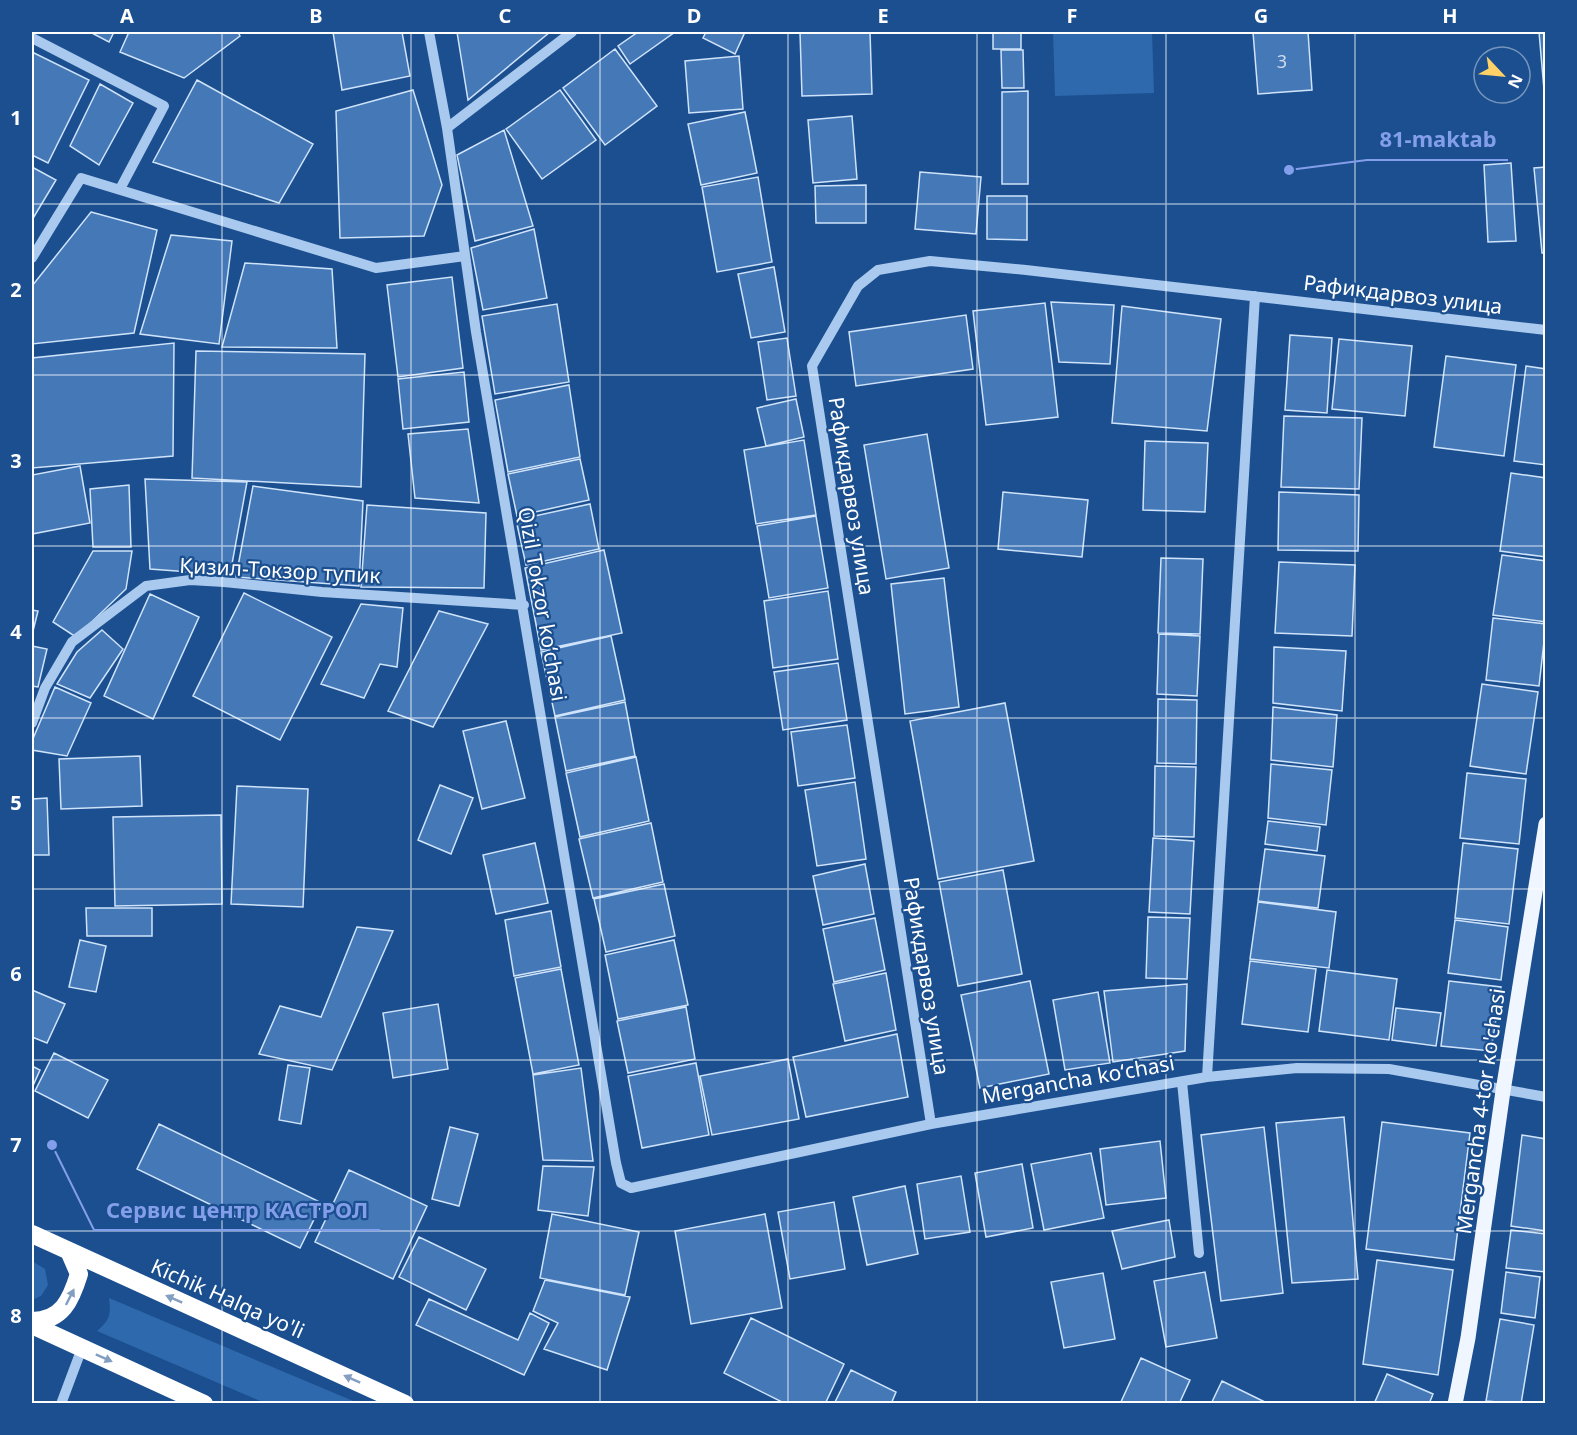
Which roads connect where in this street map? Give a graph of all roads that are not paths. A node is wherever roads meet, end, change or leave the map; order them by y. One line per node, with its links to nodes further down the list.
1 (429, 32): 4 (street, Qizil Tokzor koʻchasi)
2 (572, 32): 4 (street)
3 (32, 38): 5 (street)
4 (447, 128): 6 (street, Qizil Tokzor koʻchasi)
5 (120, 189): 6 (street); 7 (street)
6 (465, 256): 10 (street, Qizil Tokzor koʻchasi)
7 (32, 258)
8 (1255, 296): 9 (street, Рафикдарвоз улица); 13 (street); 17 (street, Рафикдарвоз улица)
9 (1545, 330)
10 (524, 605): 11 (street, Қизил-Токзор тупик); 18 (street, Qizil Tokzor koʻchasi)
11 (32, 723)
12 (1545, 824): 15 (main road, Mergancha 4-tor ko'chasi)
13 (1207, 1077): 14 (street, Mergancha koʻchasi); 15 (street, Mergancha koʻchasi)
14 (1182, 1082): 17 (street, Mergancha koʻchasi); 21 (street)
15 (1503, 1091): 16 (street, Mergancha koʻchasi); 27 (main road, Mergancha 4-tor ko'chasi)
16 (1545, 1097)
17 (931, 1124): 18 (street, Mergancha koʻchasi)
18 (621, 1183)
19 (32, 1234): 20 (highway, Kichik Halqa yo'li)
20 (69, 1251): 22 (highway, one-way to 20); 26 (highway, Kichik Halqa yo'li, one-way to 20)
21 (1199, 1253)
22 (32, 1323): 23 (highway)
23 (82, 1348): 24 (street); 25 (highway, one-way to 25)
24 (61, 1404)
25 (204, 1404)
26 (405, 1404)
27 (1455, 1404)

